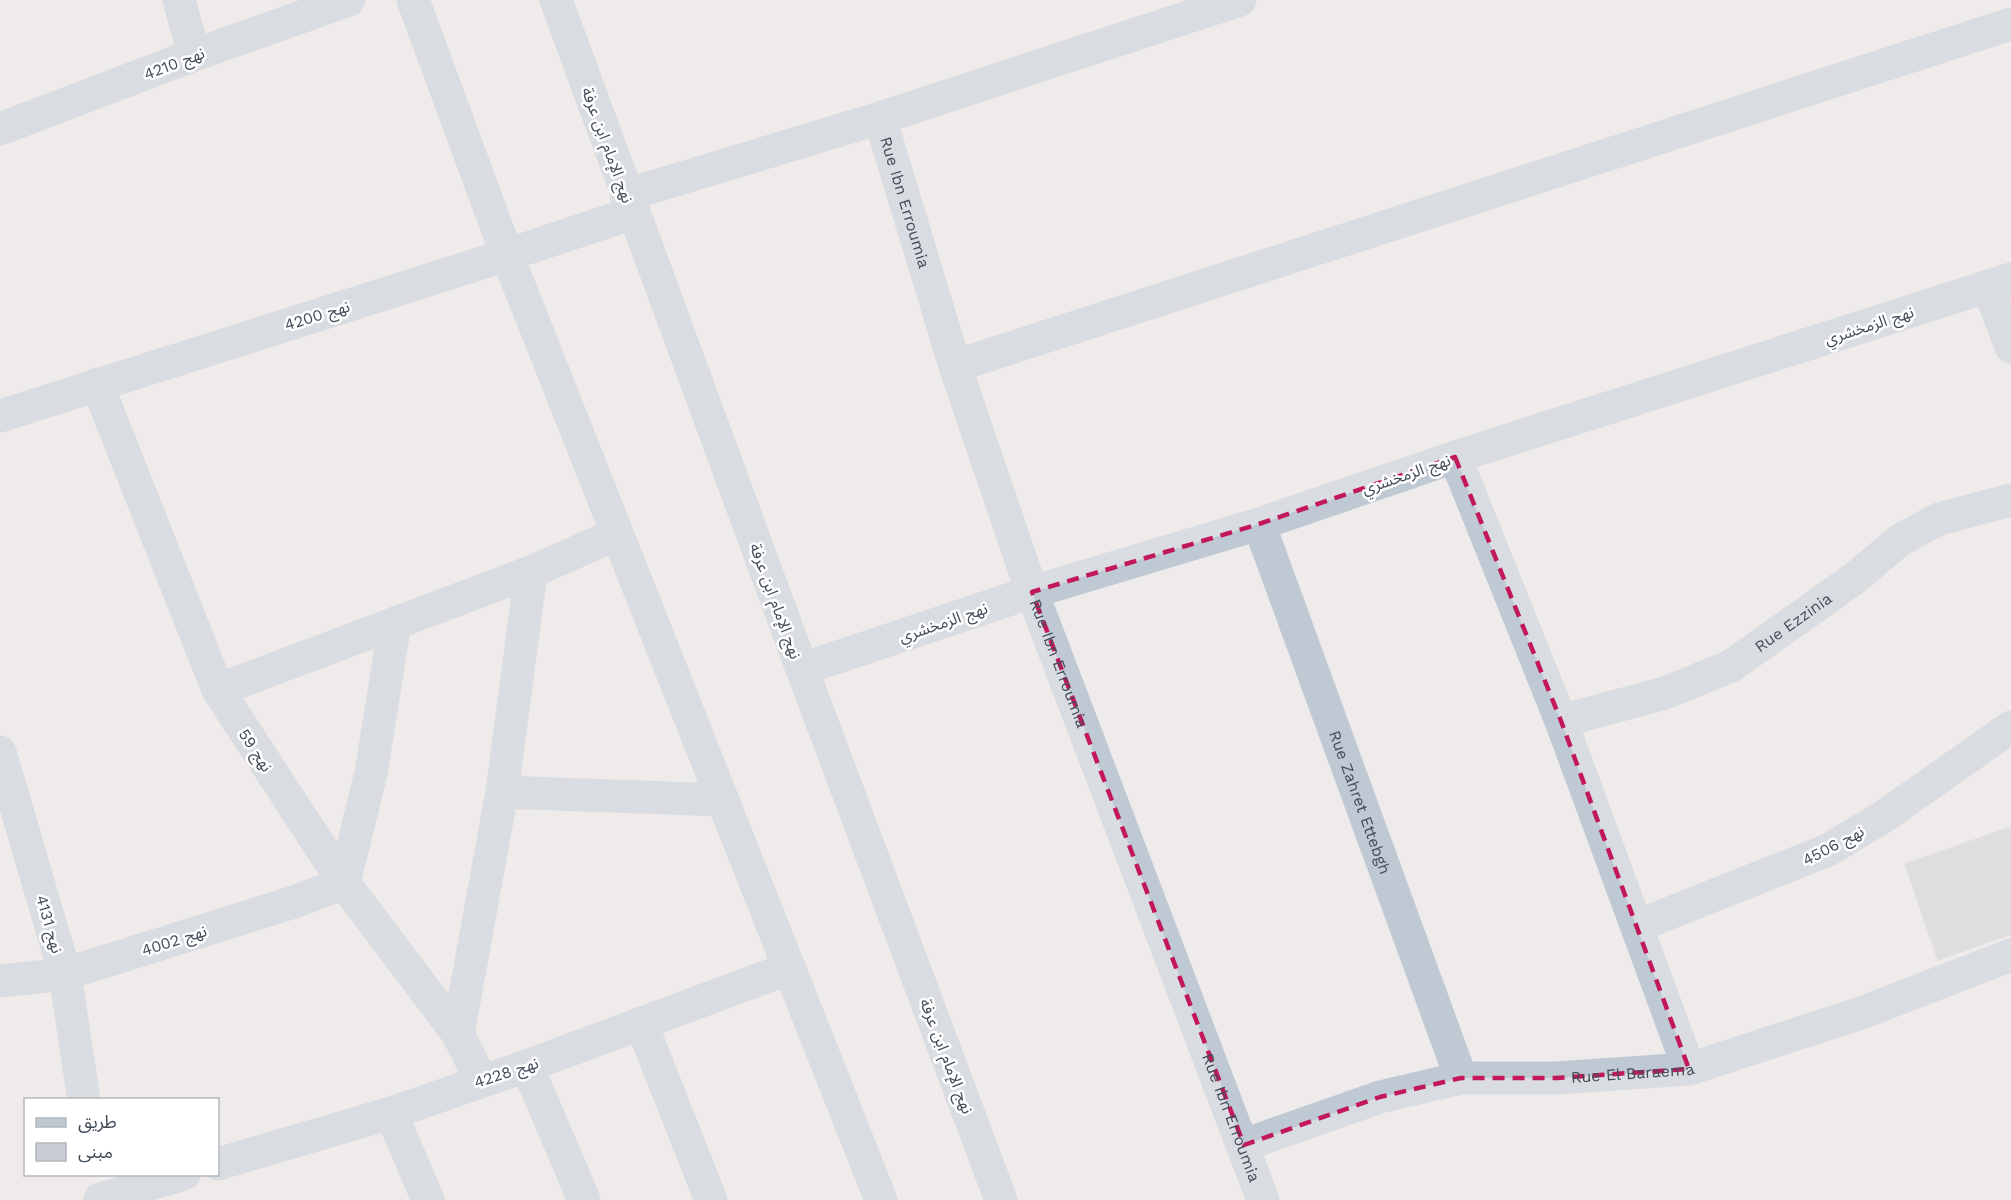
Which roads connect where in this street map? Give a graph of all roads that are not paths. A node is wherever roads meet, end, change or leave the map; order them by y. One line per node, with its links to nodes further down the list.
1 (179, 0): 7 (street)
2 (349, 0): 7 (street, نهج 4210)
3 (413, 0): 11 (street)
4 (556, 0): 10 (street, نهج الإمام ابن عرفة)
5 (1240, 0): 8 (street, نهج 4200)
6 (2011, 24): 14 (street)
7 (194, 55): 9 (street, نهج 4210)
8 (880, 118): 10 (street, نهج 4200); 14 (street, Rue Ibn Erroumia)
9 (2, 122)
10 (630, 204): 11 (street, نهج 4200); 24 (street, نهج الإمام ابن عرفة)
11 (507, 255): 15 (street, نهج 4200); 20 (street)
12 (2000, 282): 13 (street); 17 (street, نهج الزمخشري)
13 (2011, 347)
14 (955, 366): 22 (street, Rue Ibn Erroumia)
15 (97, 384): 16 (street, نهج 4200); 25 (street, نهج 59)
16 (0, 416)
17 (1455, 457): 19 (street, نهج الزمخشري); 26 (street)
18 (2011, 500): 26 (street, Rue Ezzinia)
19 (1259, 524): 22 (street, نهج الزمخشري); 41 (street, Rue Zahret Ettebgh)
20 (617, 534): 21 (street); 30 (street)
21 (531, 572): 23 (street); 29 (street)
22 (1032, 592): 24 (street, نهج الزمخشري); 45 (street, Rue Ibn Erroumia)
23 (395, 623): 25 (street); 31 (street)
24 (802, 669): 54 (street, نهج الإمام ابن عرفة)
25 (218, 690): 31 (street, نهج 59)
26 (1561, 721): 32 (street)
27 (2011, 727): 32 (street, نهج 4506)
28 (0, 752): 35 (street, نهج 4131)
29 (502, 792): 30 (street); 38 (street)
30 (723, 800): 34 (street)
31 (344, 883): 35 (street, نهج 4002); 38 (street, نهج 59)
32 (1636, 926): 40 (street)
33 (2011, 955): 40 (street, Rue El Baraema)
34 (790, 968): 37 (street, نهج 4228); 53 (street)
35 (65, 974): 36 (street, نهج 4002); 43 (street, نهج 4131)
36 (0, 981)
37 (641, 1023): 39 (street, نهج 4228); 52 (street)
38 (458, 1034): 42 (street, نهج 59)
39 (527, 1066): 42 (street, نهج 4228); 51 (street)
40 (1689, 1069): 41 (street, Rue El Baraema)
41 (1461, 1078): 45 (street, Rue El Baraema)
42 (481, 1080): 44 (street, نهج 4228)
43 (84, 1098)
44 (391, 1113): 46 (street, نهج 4228); 50 (street)
45 (1244, 1145): 55 (street, Rue Ibn Erroumia)
46 (219, 1164)
47 (96, 1176): 49 (street)
48 (178, 1176): 49 (street)
49 (100, 1200)
50 (428, 1200)
51 (584, 1200)
52 (711, 1200)
53 (881, 1200)
54 (1001, 1200)
55 (1263, 1200)

